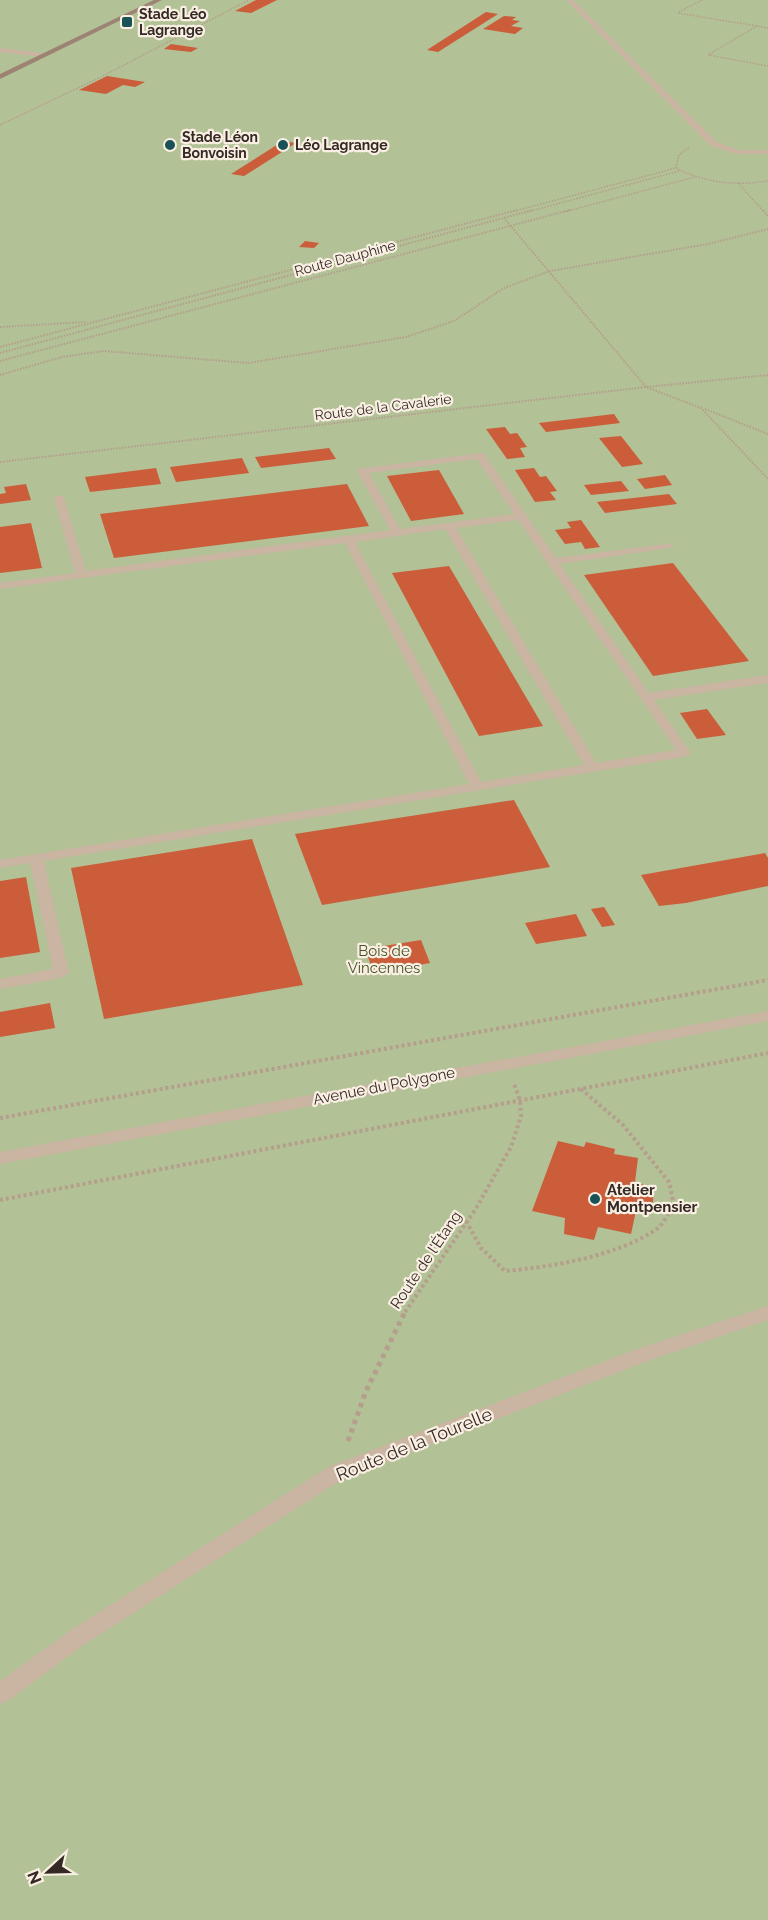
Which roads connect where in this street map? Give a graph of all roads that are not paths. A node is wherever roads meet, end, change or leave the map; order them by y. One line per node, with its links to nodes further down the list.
1 (159, 0): 4 (street)
2 (569, 0): 6 (street)
3 (0, 50): 4 (street)
4 (44, 55): 5 (street)
5 (0, 76)
6 (768, 152)
7 (59, 498): 14 (street)
8 (521, 516): 9 (street); 10 (street); 13 (street)
9 (449, 526): 10 (street); 18 (street)
10 (397, 533): 11 (street)
11 (349, 540): 14 (street); 19 (street)
12 (669, 545): 13 (street)
13 (553, 562): 17 (street)
14 (81, 575): 15 (street)
15 (0, 586)
16 (768, 679): 17 (street)
17 (646, 697): 18 (street)
18 (592, 768): 19 (street)
19 (477, 787): 20 (street)
20 (36, 859): 21 (street); 22 (street)
21 (0, 864)
22 (0, 984)
23 (768, 1016): 24 (street, Avenue du Polygone)
24 (0, 1158)
25 (768, 1313): 26 (street, Route de la Tourelle)
26 (0, 1694)

